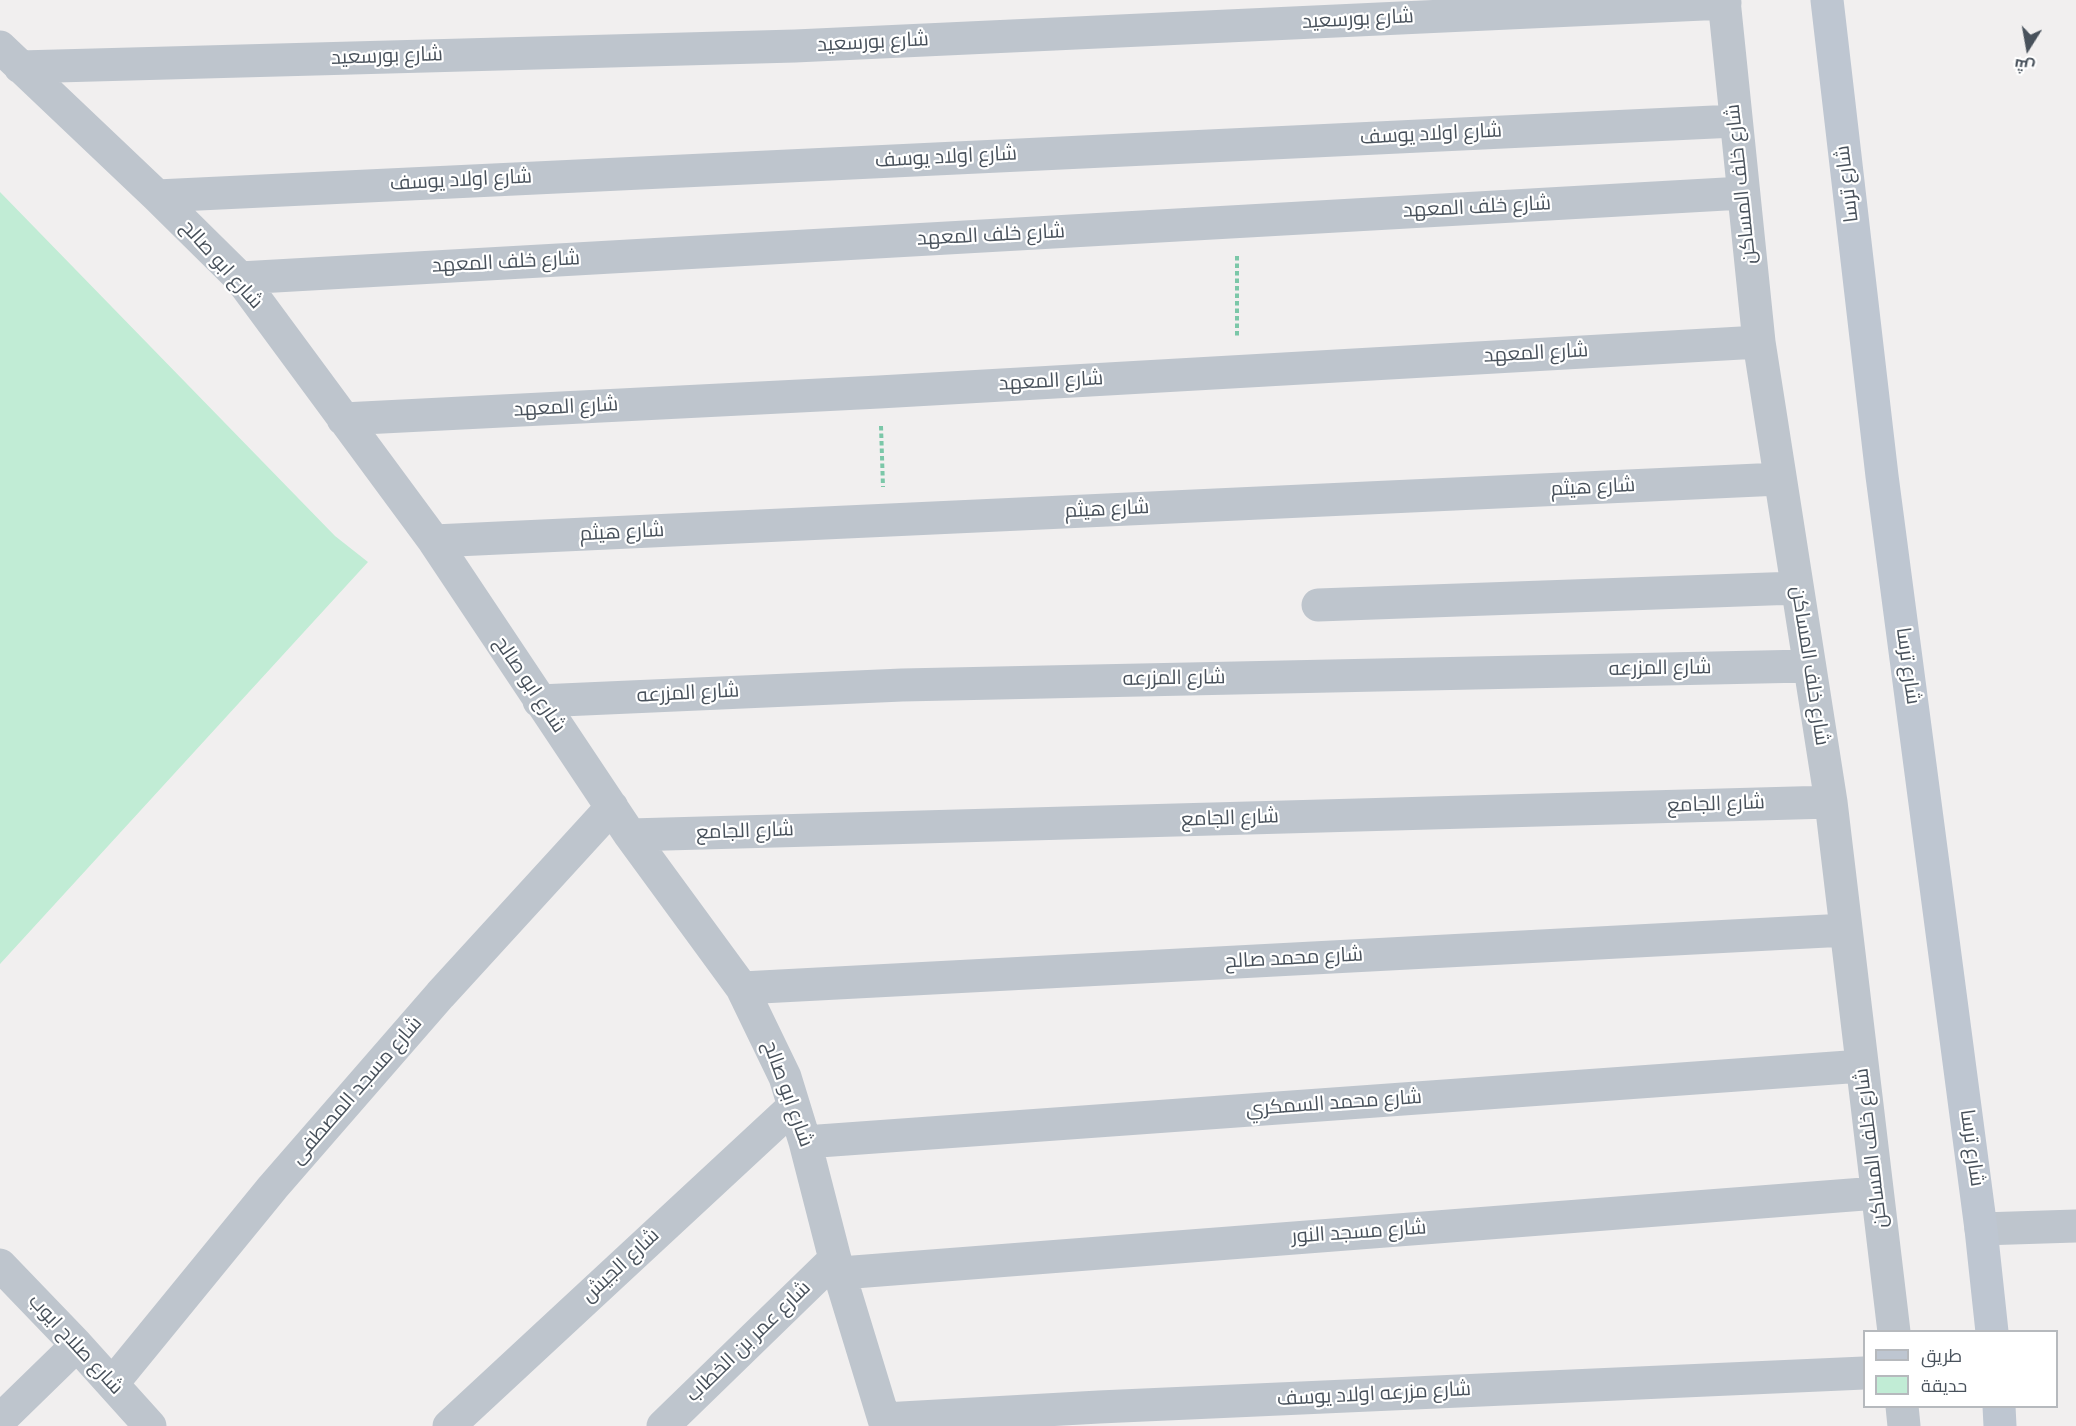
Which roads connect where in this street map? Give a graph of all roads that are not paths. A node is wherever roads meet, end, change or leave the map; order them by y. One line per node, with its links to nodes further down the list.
1 (1827, 0): 26 (main road, شارع ترسا)
2 (1725, 2): 3 (street, شارع بورسعيد); 4 (street, شارع خلف المساكن)
3 (10, 57): 6 (street, شارع ابو صالح)
4 (1735, 121): 5 (street, شارع خلف المساكن); 6 (street, شارع اولاد يوسف)
5 (1743, 193): 7 (street, شارع خلف المعهد); 8 (street, شارع خلف المساكن)
6 (157, 195): 7 (street, شارع ابو صالح)
7 (240, 278): 9 (street, شارع ابو صالح)
8 (1759, 342): 9 (street, شارع المعهد); 10 (street, شارع خلف المساكن)
9 (343, 419): 11 (street, شارع ابو صالح)
10 (1780, 479): 11 (street, شارع هيثم); 12 (street, شارع خلف المساكن)
11 (434, 541): 15 (street, شارع ابو صالح)
12 (1797, 588): 13 (street); 14 (street, شارع خلف المساكن)
13 (1318, 605)
14 (1808, 666): 15 (street, شارع المزرعه); 16 (street, شارع خلف المساكن)
15 (539, 700): 17 (street, شارع ابو صالح)
16 (1831, 802): 18 (street, شارع الجامع); 19 (street, شارع خلف المساكن)
17 (612, 807): 18 (street, شارع ابو صالح); 33 (street, شارع مسجد المصطفى)
18 (630, 835): 20 (street, شارع ابو صالح)
19 (1846, 930): 20 (street, شارع محمد صالح); 21 (street, شارع خلف المساكن)
20 (742, 988): 22 (street, شارع ابو صالح)
21 (1862, 1066): 23 (street, شارع محمد السمكري); 24 (street, شارع خلف المساكن)
22 (794, 1107): 23 (street, شارع ابو صالح); 40 (street, شارع الجيش)
23 (805, 1142): 27 (street, شارع ابو صالح)
24 (1877, 1193): 27 (street, شارع مسجد النور); 29 (street, شارع خلف المساكن)
25 (2076, 1226): 26 (street)
26 (1981, 1229): 30 (main road, شارع ترسا)
27 (838, 1266): 39 (street, شارع ابو صالح); 41 (street, شارع عمر بن الخطاب)
28 (3, 1274): 31 (street, شارع صلاح ايوب)
29 (1894, 1330)
30 (1992, 1330)
31 (76, 1345): 33 (street, شارع صلاح ايوب); 37 (street)
32 (1863, 1373): 36 (street, شارع مزرعه اولاد يوسف)
33 (112, 1384): 38 (street, شارع صلاح ايوب)
34 (1902, 1408): 42 (street)
35 (1999, 1408): 43 (main road)
36 (1100, 1417): 39 (street, شارع مزرعه اولاد يوسف)
37 (0, 1420)
38 (136, 1421)
39 (885, 1422)
40 (449, 1426)
41 (663, 1426)
42 (1904, 1426)
43 (2000, 1426)

